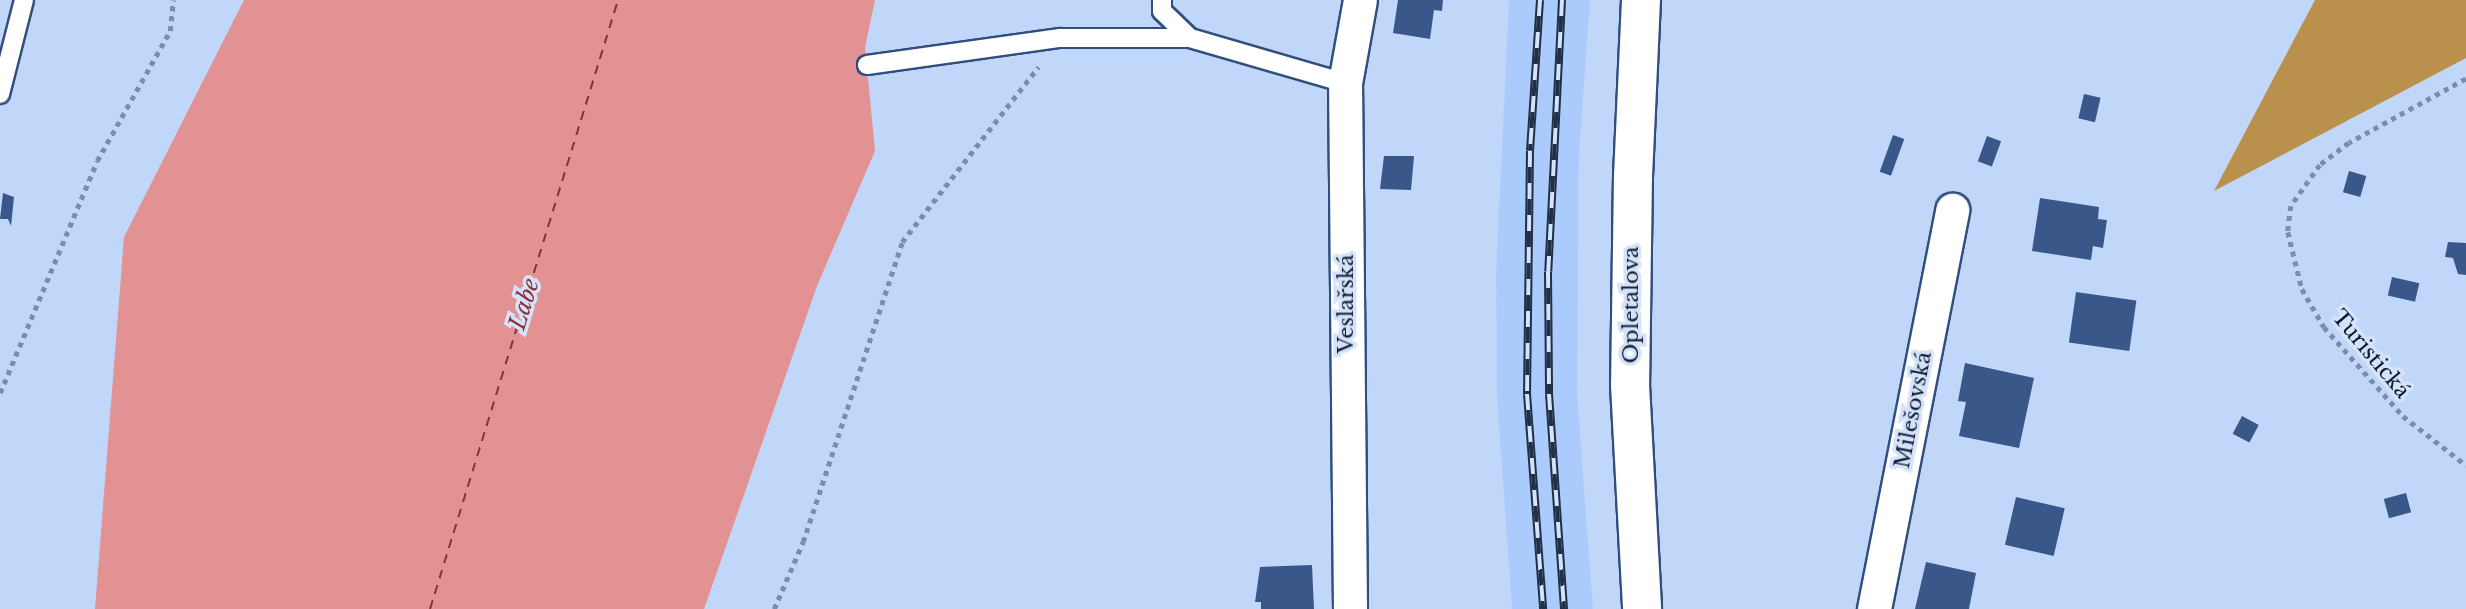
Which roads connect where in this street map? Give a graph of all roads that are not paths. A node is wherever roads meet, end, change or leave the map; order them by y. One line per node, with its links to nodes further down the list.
1 (24, 0): 8 (lane)
2 (1162, 0): 5 (lane)
3 (1360, 0): 7 (street, Veslařská)
4 (1641, 0): 11 (main road, Opletalova)
5 (1190, 38): 6 (lane); 7 (lane)
6 (867, 65)
7 (1345, 83): 10 (street, Veslařská)
8 (0, 93)
9 (1952, 210): 12 (street, Milešovská)
10 (1350, 609)
11 (1642, 609)
12 (1874, 609)

